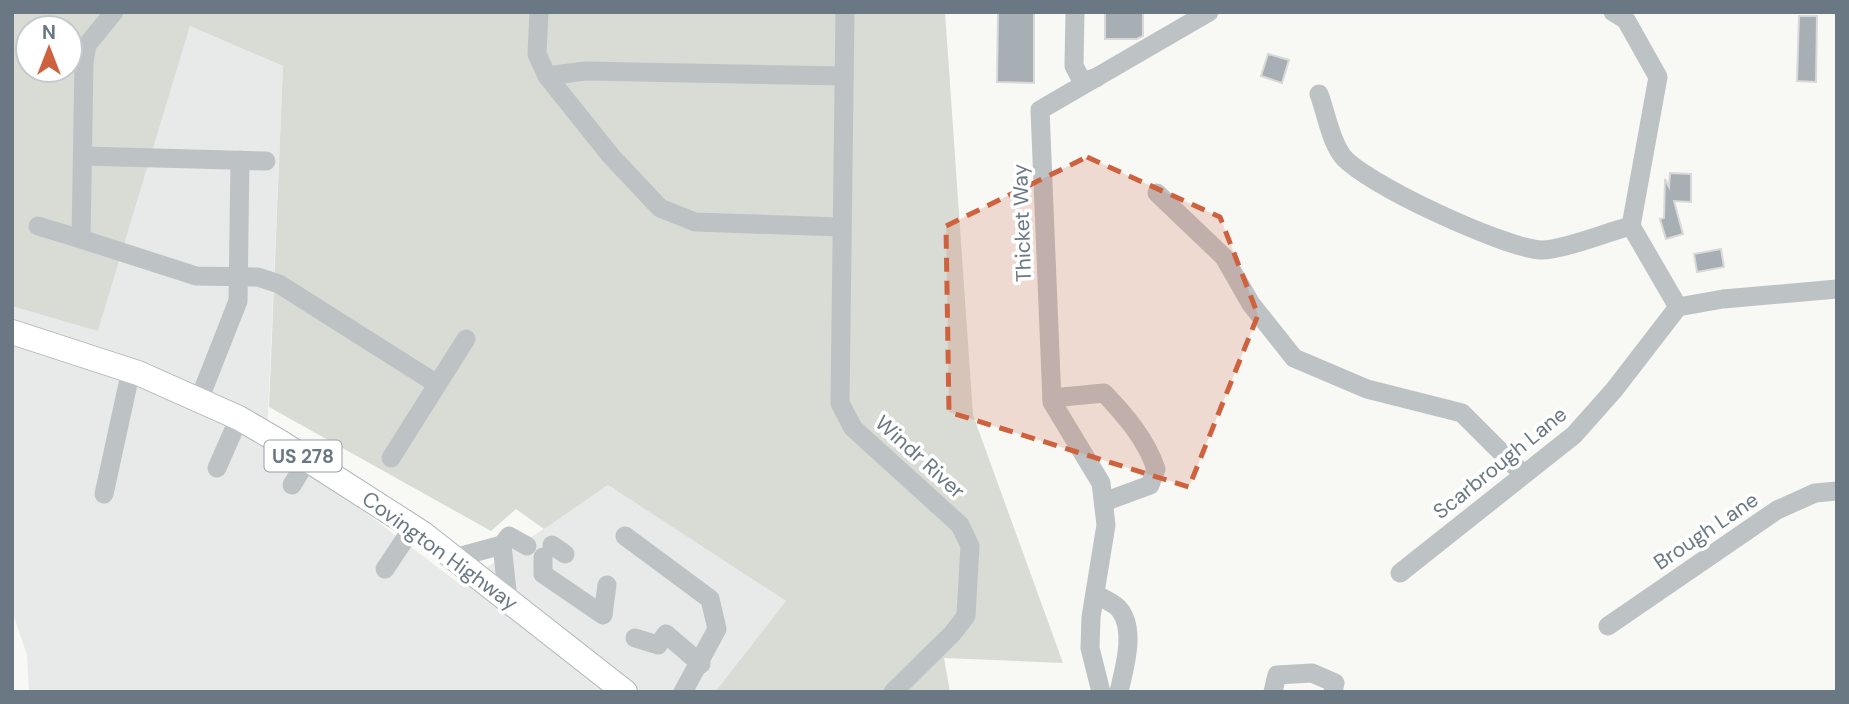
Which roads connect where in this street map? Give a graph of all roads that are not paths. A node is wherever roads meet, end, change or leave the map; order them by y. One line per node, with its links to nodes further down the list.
1 (114, 12): 11 (street)
2 (539, 12): 7 (street)
3 (845, 12): 8 (street, Windr River)
4 (1075, 12): 9 (street)
5 (1209, 12): 9 (street, Thicket Way)
6 (1613, 12): 16 (street)
7 (547, 76): 8 (street); 17 (street)
8 (844, 76): 17 (street, Windr River)
9 (1096, 78): 26 (street, Thicket Way)
10 (1319, 94): 16 (street)
11 (84, 156): 12 (street); 18 (street)
12 (240, 160): 13 (street); 19 (street)
13 (266, 161)
14 (1157, 193): 32 (street)
15 (38, 226): 18 (street)
16 (1631, 226): 21 (street)
17 (840, 227): 51 (street, Windr River)
18 (81, 239): 19 (street)
19 (240, 276): 25 (street); 27 (street)
20 (1837, 289): 21 (street)
21 (1678, 307): 32 (street, Scarbrough Lane)
22 (12, 332): 24 (main road, Covington Highway / US 278)
23 (466, 338): 25 (street)
24 (131, 370): 27 (main road, Covington Highway / US 278); 35 (street)
25 (437, 384): 29 (street)
26 (1052, 398): 36 (street, Thicket Way); 36 (street)
27 (199, 400): 28 (main road, Covington Highway / US 278)
28 (239, 418): 30 (main road, Covington Highway / US 278); 31 (street)
29 (391, 458)
30 (308, 459): 33 (street); 37 (main road, Covington Highway / US 278)
31 (217, 468)
32 (1523, 474): 42 (street, Scarbrough Lane)
33 (292, 485)
34 (1837, 491): 46 (street, Brough Lane)
35 (104, 494)
36 (1104, 502): 44 (street, Thicket Way)
37 (413, 527): 40 (main road, Covington Highway / US 278); 41 (street)
38 (625, 536): 48 (street)
39 (502, 545): 40 (street); 43 (street); 45 (street)
40 (454, 558): 45 (main road, Covington Highway / US 278)
41 (385, 569)
42 (1400, 573)
43 (607, 585)
44 (1097, 595): 52 (street, Thicket Way); 53 (street)
45 (508, 600): 49 (main road, Covington Highway / US 278)
46 (1608, 626)
47 (635, 638): 48 (street)
48 (701, 664): 50 (street)
49 (625, 692)
50 (683, 692)
51 (893, 692)
52 (1101, 692)
53 (1119, 692)
54 (1273, 692): 55 (street)
55 (1333, 692)

